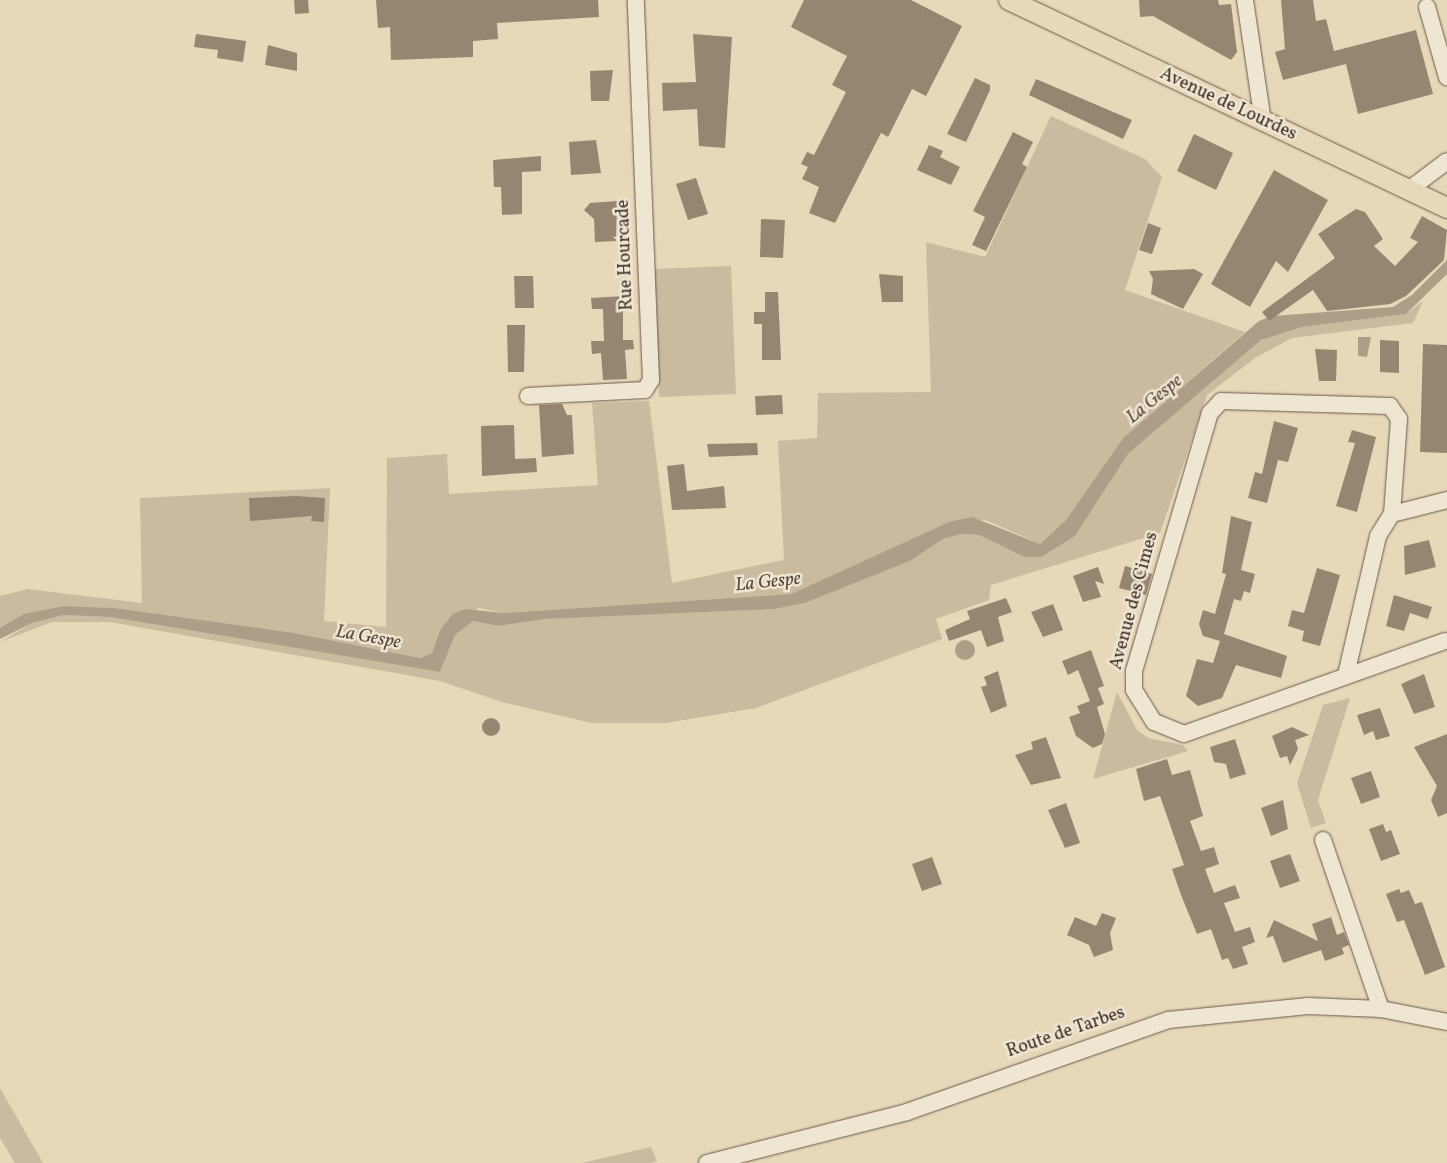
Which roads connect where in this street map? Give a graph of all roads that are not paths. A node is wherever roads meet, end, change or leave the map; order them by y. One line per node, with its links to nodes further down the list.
1 (636, 0): 10 (street, Rue Hourcade)
2 (1009, 0): 6 (main road, Avenue de Lourdes)
3 (1245, 0): 6 (street)
4 (1427, 7): 5 (street)
5 (1447, 77)
6 (1263, 122): 8 (main road, Avenue de Lourdes)
7 (1447, 161): 8 (street)
8 (1410, 189): 9 (main road, Avenue de Lourdes)
9 (1447, 208)
10 (528, 396)
11 (1447, 500): 12 (street)
12 (1392, 514): 14 (street, Avenue des Cimes); 14 (street, Avenue des Cimes)
13 (1445, 641): 14 (street)
14 (1346, 675)
15 (1323, 840): 16 (street)
16 (1381, 1009): 17 (street, Route de Tarbes); 18 (street, Route de Tarbes)
17 (1447, 1022)
18 (707, 1163)

